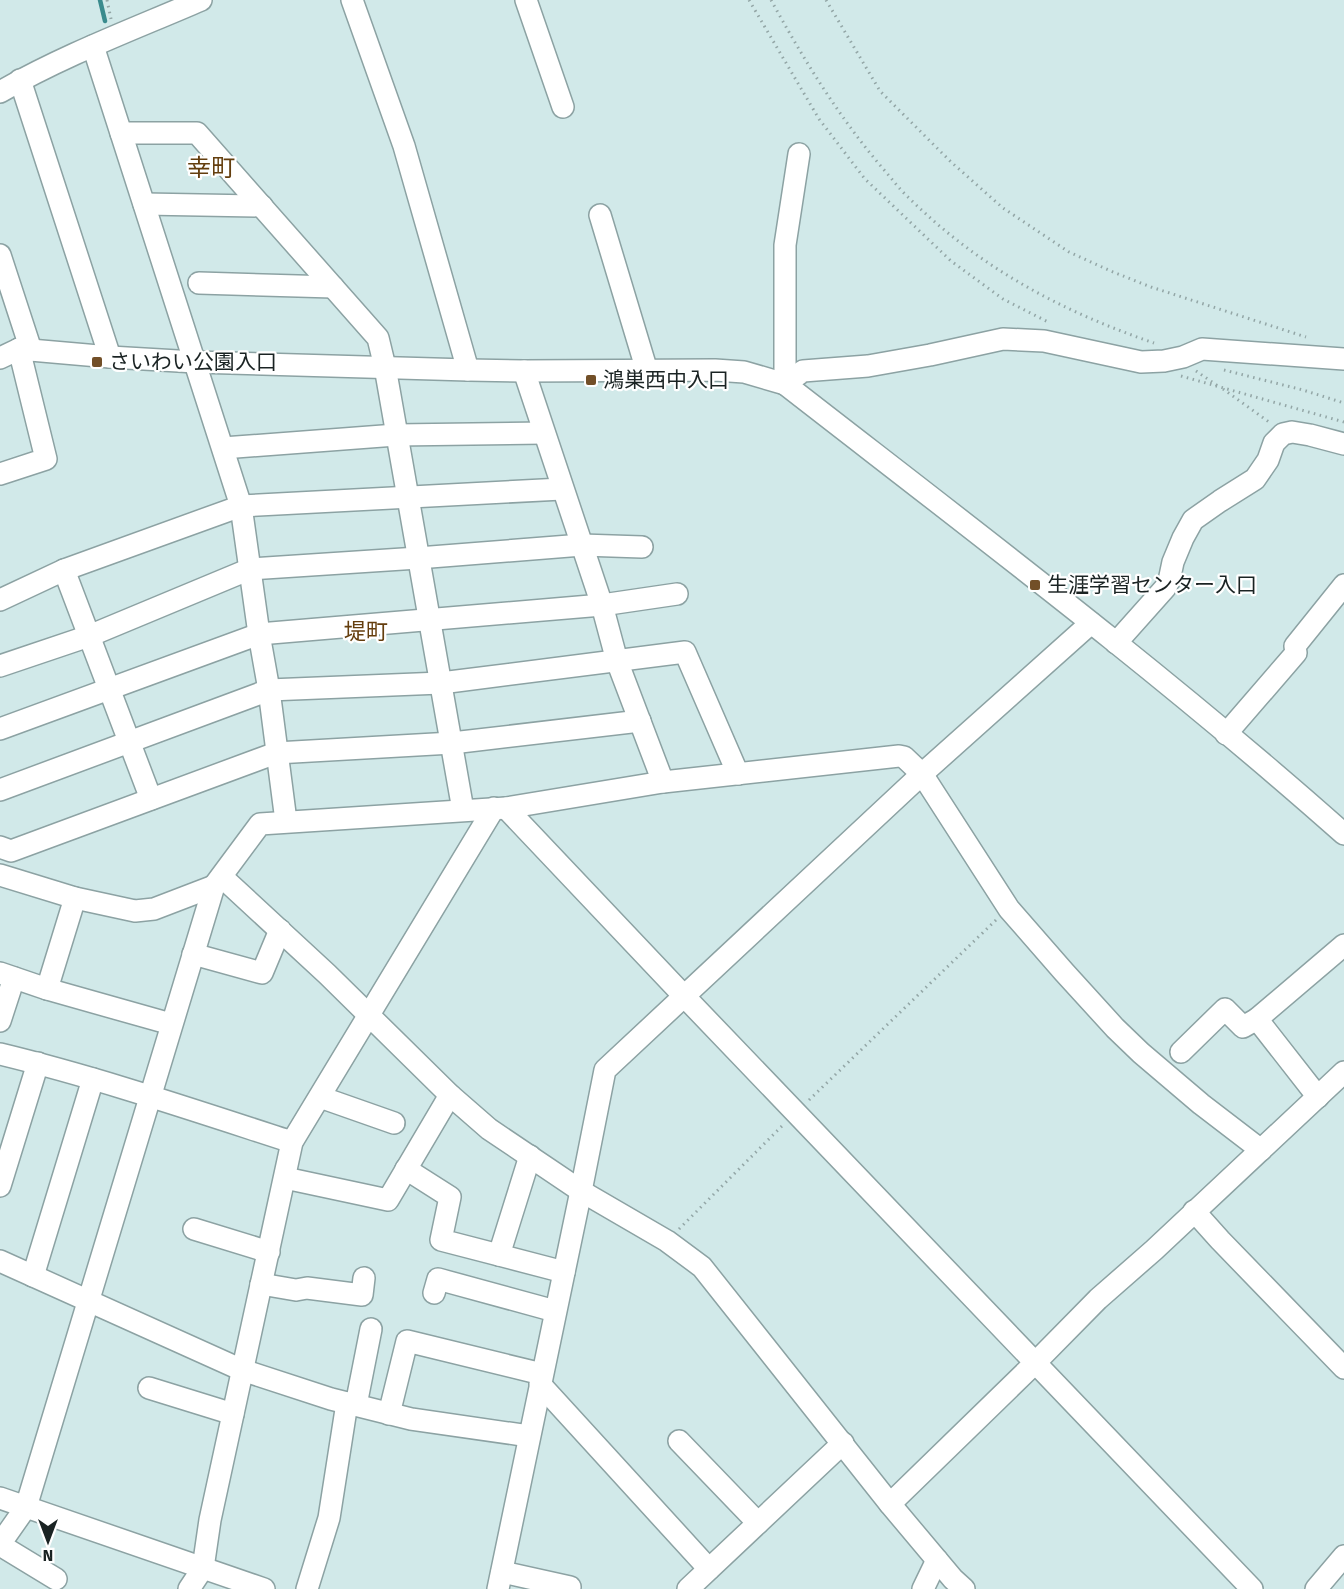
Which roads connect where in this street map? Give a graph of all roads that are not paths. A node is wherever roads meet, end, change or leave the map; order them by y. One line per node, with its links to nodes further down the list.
1 (201, 0): 4 (street)
2 (352, 0): 22 (street)
3 (526, 0): 7 (street)
4 (93, 46): 5 (street); 8 (street)
5 (20, 80): 6 (street); 17 (street)
6 (0, 92)
7 (563, 107)
8 (121, 133): 10 (street); 11 (street)
9 (799, 154): 25 (street)
10 (144, 204): 11 (street); 20 (street)
11 (262, 206): 15 (street)
12 (600, 215): 24 (street)
13 (0, 255): 16 (street)
14 (199, 282): 15 (street)
15 (333, 287): 21 (street)
16 (25, 350): 17 (street); 18 (street); 30 (street)
17 (110, 357): 20 (street)
18 (0, 358)
19 (1344, 359): 25 (street)
20 (195, 362): 21 (street); 29 (street)
21 (385, 367): 22 (street); 27 (street)
22 (468, 370): 23 (street)
23 (524, 371): 24 (street); 26 (street)
24 (647, 371): 25 (street)
25 (785, 384): 44 (street)
26 (544, 433): 27 (street); 31 (street)
27 (396, 435): 29 (street); 32 (street)
28 (1344, 444): 47 (street)
29 (223, 448): 33 (street)
30 (0, 474)
31 (562, 489): 32 (street); 34 (street)
32 (407, 496): 33 (street); 36 (street)
33 (241, 506): 37 (street); 38 (street)
34 (582, 545): 35 (street); 36 (street); 42 (street)
35 (642, 548)
36 (418, 558): 37 (street); 43 (street)
37 (250, 569): 45 (street); 46 (street)
38 (64, 570): 41 (street); 46 (street)
39 (1344, 585): 55 (street)
40 (677, 594): 42 (street)
41 (0, 600)
42 (602, 605): 43 (street); 48 (street)
43 (430, 620): 45 (street); 50 (street)
44 (1091, 623): 47 (street); 60 (street)
45 (259, 634): 51 (street); 52 (street)
46 (89, 636): 49 (street); 51 (street)
47 (1116, 642): 55 (street)
48 (617, 661): 50 (street); 53 (street); 59 (street)
49 (0, 666)
50 (441, 683): 52 (street); 57 (street)
51 (110, 690): 54 (street); 56 (street)
52 (269, 690): 56 (street); 58 (street)
53 (640, 721): 57 (street); 61 (street)
54 (0, 729)
55 (1226, 734): 67 (street)
56 (130, 742): 62 (street); 63 (street)
57 (452, 743): 58 (street); 65 (street)
58 (276, 753): 63 (street); 66 (street)
59 (738, 774): 60 (street); 61 (street)
60 (921, 774): 77 (street); 93 (street)
61 (663, 782): 64 (street)
62 (0, 790)
63 (151, 799): 68 (street)
64 (500, 808): 65 (street); 77 (street); 78 (street)
65 (463, 810): 66 (street)
66 (286, 821): 70 (street)
67 (1344, 834)
68 (0, 848)
69 (0, 875): 71 (street)
70 (218, 881): 71 (street); 72 (street); 74 (street)
71 (75, 898): 76 (street)
72 (280, 930): 74 (street); 78 (street)
73 (1344, 945): 79 (street)
74 (193, 954): 81 (street)
75 (7, 976): 76 (street); 80 (street)
76 (47, 989): 81 (street)
77 (684, 996): 98 (street); 112 (street)
78 (369, 1015): 87 (street); 89 (street)
79 (1257, 1019): 82 (street); 90 (street)
80 (0, 1021)
81 (171, 1024): 88 (street)
82 (1181, 1052)
83 (0, 1054): 84 (street)
84 (38, 1063): 86 (street); 97 (street)
85 (1344, 1072): 90 (street)
86 (93, 1079): 88 (street); 105 (street)
87 (450, 1095): 94 (street); 95 (street)
88 (149, 1096): 92 (street); 109 (street)
89 (320, 1097): 91 (street); 92 (street)
90 (1318, 1097): 93 (street)
91 (394, 1123)
92 (292, 1142): 96 (street)
93 (1261, 1150): 99 (street)
94 (530, 1156): 98 (street); 102 (street)
95 (406, 1169): 96 (street); 102 (street)
96 (285, 1178): 101 (street)
97 (0, 1186)
98 (581, 1191): 104 (street); 122 (street)
99 (1194, 1211): 112 (street); 113 (street)
100 (194, 1229): 101 (street)
101 (269, 1252): 107 (street)
102 (499, 1255): 104 (street)
103 (0, 1261): 105 (street)
104 (564, 1272): 110 (street)
105 (33, 1276): 109 (street)
106 (364, 1278): 107 (street)
107 (261, 1284): 114 (street)
108 (434, 1293): 110 (street)
109 (88, 1301): 114 (street); 125 (street)
110 (555, 1311): 115 (street)
111 (371, 1329): 117 (street)
112 (1035, 1363): 124 (street); 141 (street)
113 (1344, 1368)
114 (242, 1370): 117 (street); 118 (street)
115 (541, 1379): 119 (street); 120 (street); 131 (street)
116 (149, 1388): 118 (street)
117 (352, 1404): 119 (street); 137 (street)
118 (233, 1414): 130 (street)
119 (389, 1414): 120 (street)
120 (529, 1436): 133 (street)
121 (680, 1441): 126 (street)
122 (843, 1443): 124 (street); 126 (street)
123 (0, 1498): 125 (street)
124 (890, 1504): 129 (street)
125 (26, 1507): 127 (street); 130 (street)
126 (759, 1523): 131 (street)
127 (0, 1545): 132 (street)
128 (1344, 1556): 142 (street)
129 (938, 1560): 139 (street); 140 (street)
130 (203, 1568): 135 (street); 136 (street)
131 (710, 1569): 138 (street)
132 (56, 1579)
133 (500, 1581): 134 (street)
134 (570, 1587)
135 (189, 1589)
136 (264, 1589)
137 (307, 1589)
138 (688, 1589)
139 (923, 1589)
140 (964, 1589)
141 (1252, 1589)
142 (1316, 1589)

